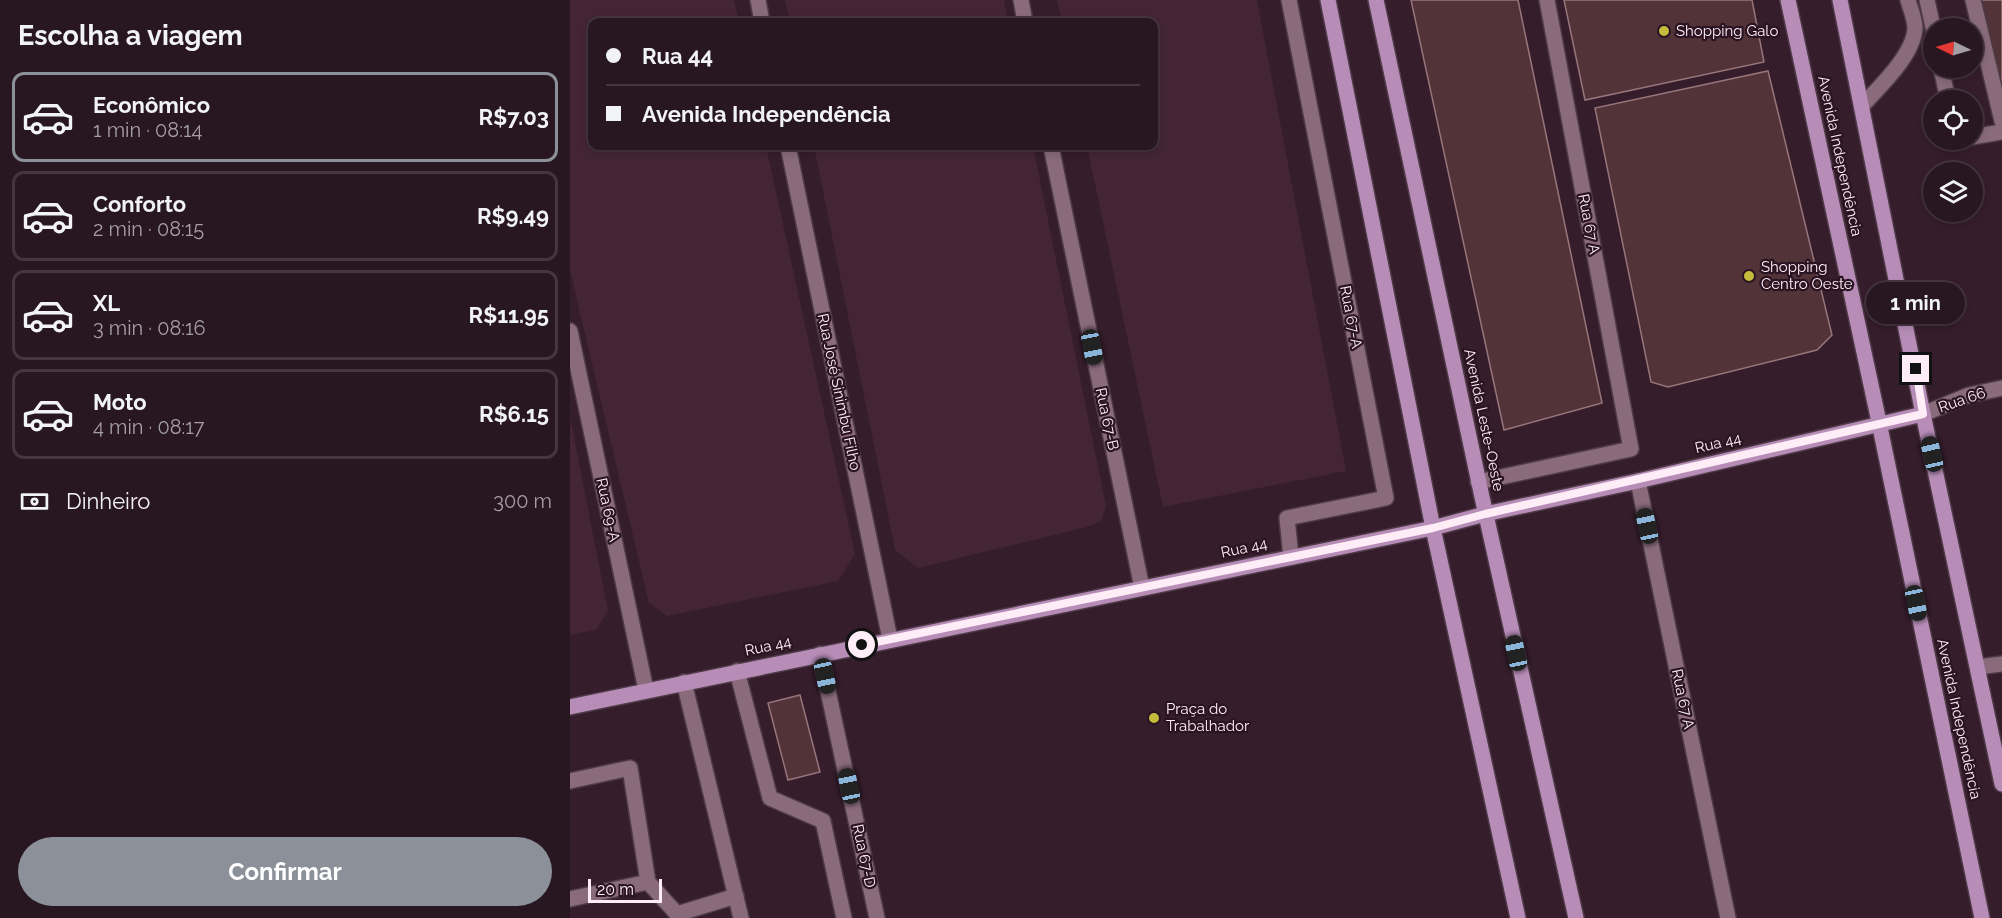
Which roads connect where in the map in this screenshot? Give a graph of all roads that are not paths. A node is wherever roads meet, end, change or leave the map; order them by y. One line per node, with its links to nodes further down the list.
1 (758, 0): 12 (street)
2 (1020, 0): 13 (street)
3 (1289, 0): 29 (street, Rua 67-A)
4 (1328, 0): 28 (main road)
5 (1376, 0): 26 (main road, Avenida Leste-Oeste)
6 (1546, 0): 26 (street, Rua 67 A)
7 (1788, 0): 24 (main road, Avenida Independência)
8 (1840, 0): 15 (main road, Avenida Independência)
9 (1908, 0): 15 (street)
10 (1927, 0): 14 (street)
11 (1973, 0): 16 (street)
12 (761, 18)
13 (1024, 18)
14 (1931, 18)
15 (1862, 106): 23 (main road, Avenida Independência)
16 (2002, 121)
17 (2002, 132): 18 (street)
18 (1983, 135)
19 (789, 150): 31 (street, Rua José Sinimbu Filho)
20 (1052, 150): 30 (street, Rua 67-B)
21 (570, 331): 37 (street, Rua 69-A)
22 (2002, 388): 23 (street, Rua 66)
23 (1923, 414): 24 (main road, Rua 44); 34 (main road, Avenida Independência)
24 (1879, 424): 25 (main road, Rua 44); 50 (main road, Avenida Independência)
25 (1638, 480): 27 (main road, Rua 44); 49 (street, Rua 67 A)
26 (1478, 482): 27 (main road, Avenida Leste-Oeste)
27 (1485, 514): 28 (main road, Rua 44); 48 (main road, Avenida Leste-Oeste)
28 (1433, 528): 29 (main road, Rua 44); 47 (main road)
29 (1291, 556): 30 (main road, Rua 44)
30 (1142, 588): 31 (main road, Rua 44)
31 (890, 639): 32 (main road, Rua 44)
32 (820, 654): 35 (main road, Rua 44); 46 (street, Rua 67-D)
33 (2002, 664): 34 (street)
34 (1977, 667): 40 (main road, Avenida Independência)
35 (737, 671): 36 (main road, Rua 44); 45 (street)
36 (684, 682): 37 (main road, Rua 44); 42 (street)
37 (646, 690): 38 (main road, Rua 44)
38 (570, 706)
39 (570, 781): 41 (street)
40 (2002, 784)
41 (648, 882): 42 (street); 43 (street)
42 (736, 896): 44 (street)
43 (570, 899)
44 (741, 918)
45 (844, 918)
46 (877, 918)
47 (1518, 918)
48 (1575, 918)
49 (1728, 918)
50 (1982, 918)

